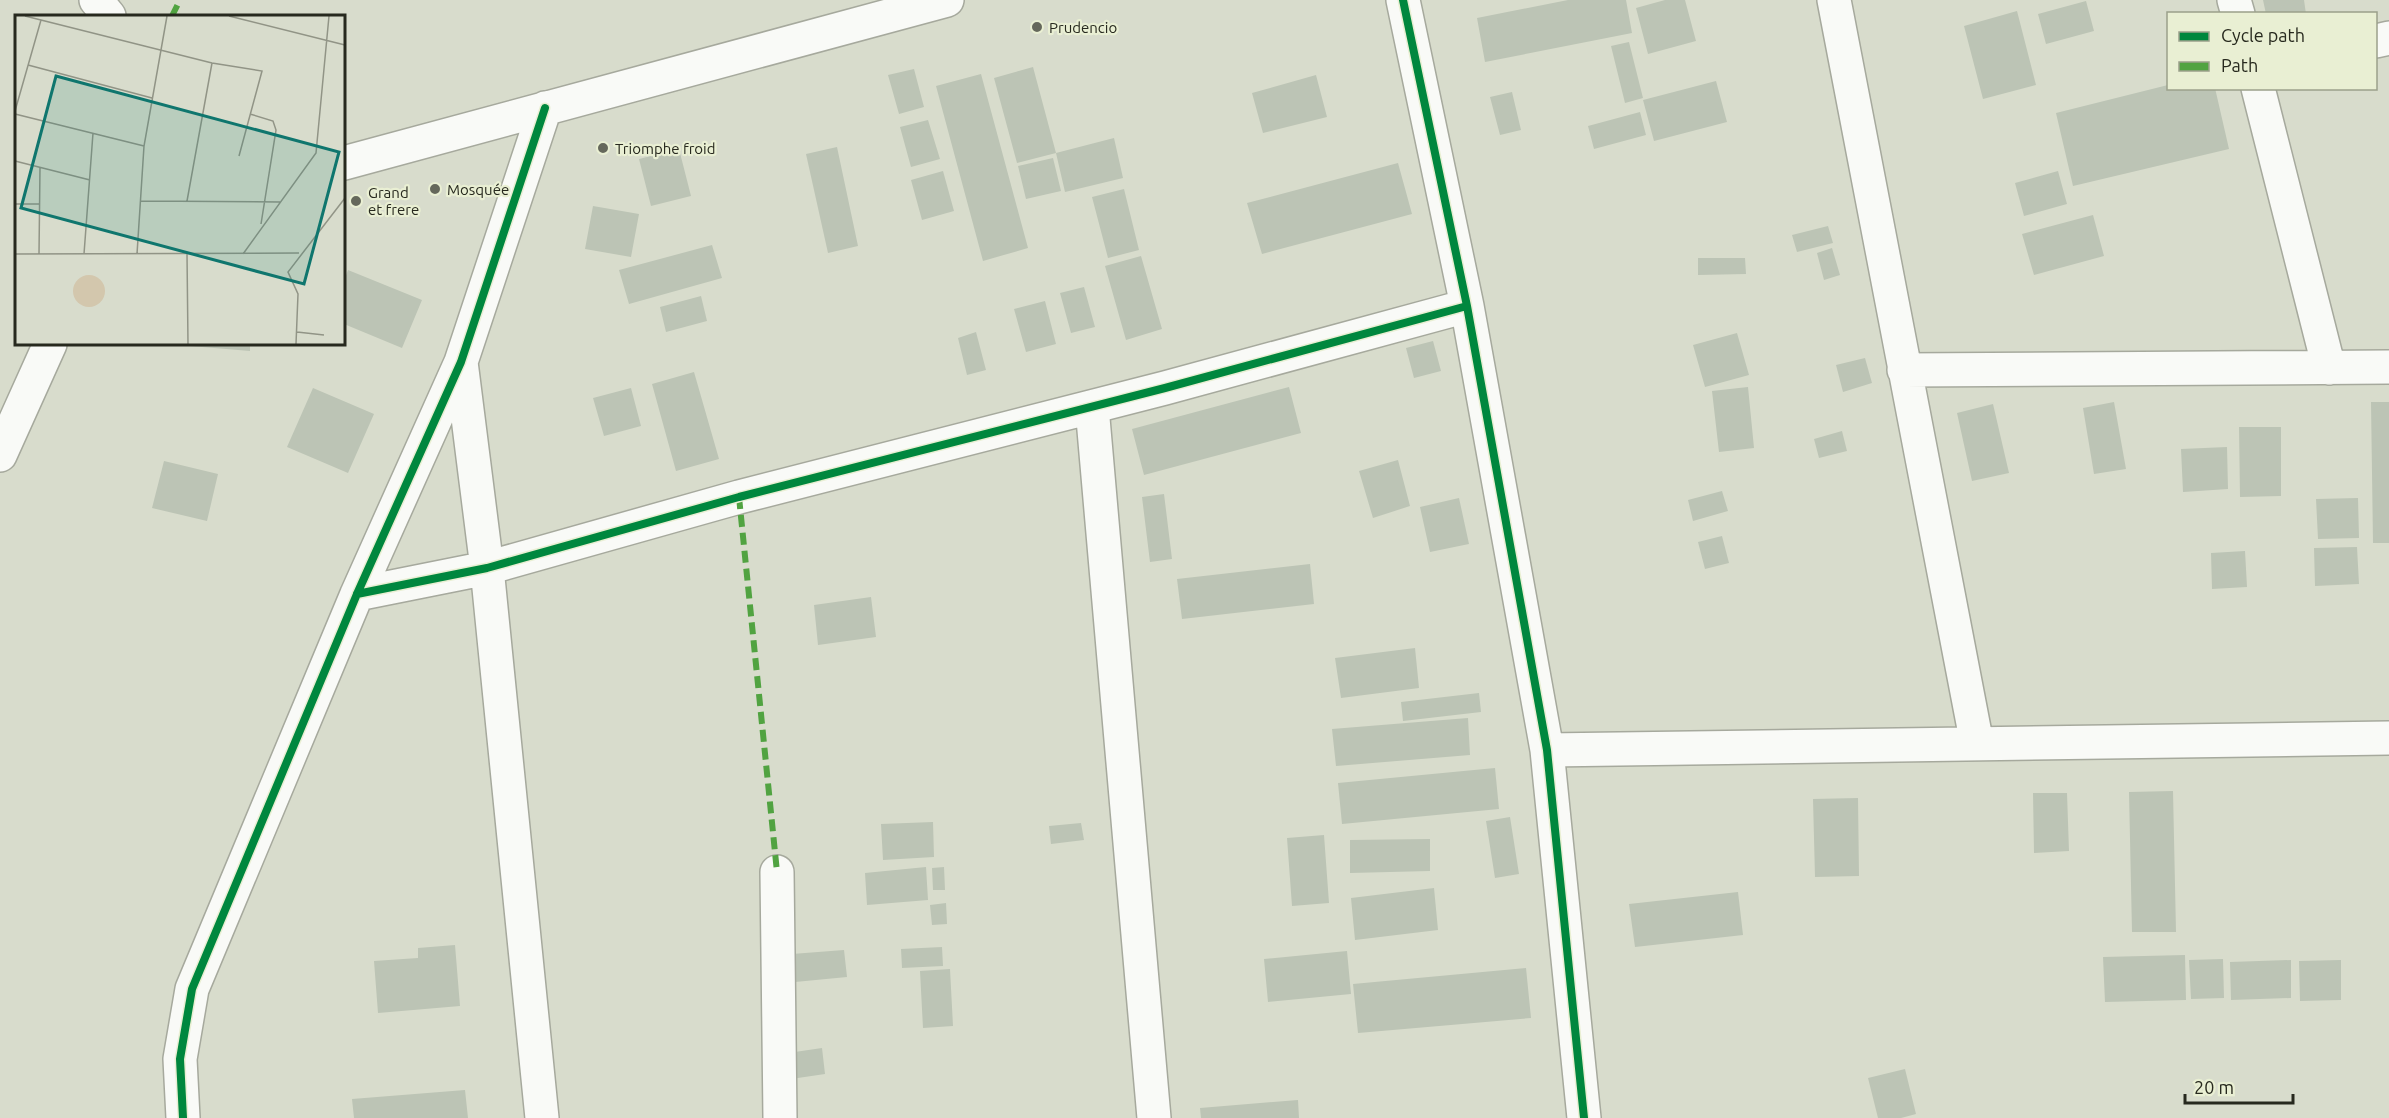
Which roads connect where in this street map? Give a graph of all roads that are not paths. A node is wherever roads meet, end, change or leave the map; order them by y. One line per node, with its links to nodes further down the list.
1 (96, 0): 5 (street)
2 (947, 0): 7 (street)
3 (1403, 0): 9 (street)
4 (1834, 0): 14 (street)
5 (108, 15)
6 (2259, 90): 13 (street)
7 (545, 108): 8 (street); 11 (street)
8 (345, 163)
9 (1467, 306): 15 (street); 21 (street)
10 (50, 345): 16 (street)
11 (461, 362): 17 (street); 18 (street)
12 (2389, 367): 13 (street)
13 (2329, 368): 14 (street)
14 (1904, 370): 20 (street)
15 (1092, 407): 17 (street); 26 (street)
16 (0, 455)
17 (487, 568): 18 (street); 24 (street)
18 (357, 594): 23 (street)
19 (2389, 738): 20 (street)
20 (1977, 744): 21 (street)
21 (1547, 750): 27 (street)
22 (777, 872): 25 (street)
23 (183, 1118)
24 (542, 1118)
25 (780, 1118)
26 (1154, 1118)
27 (1584, 1118)

